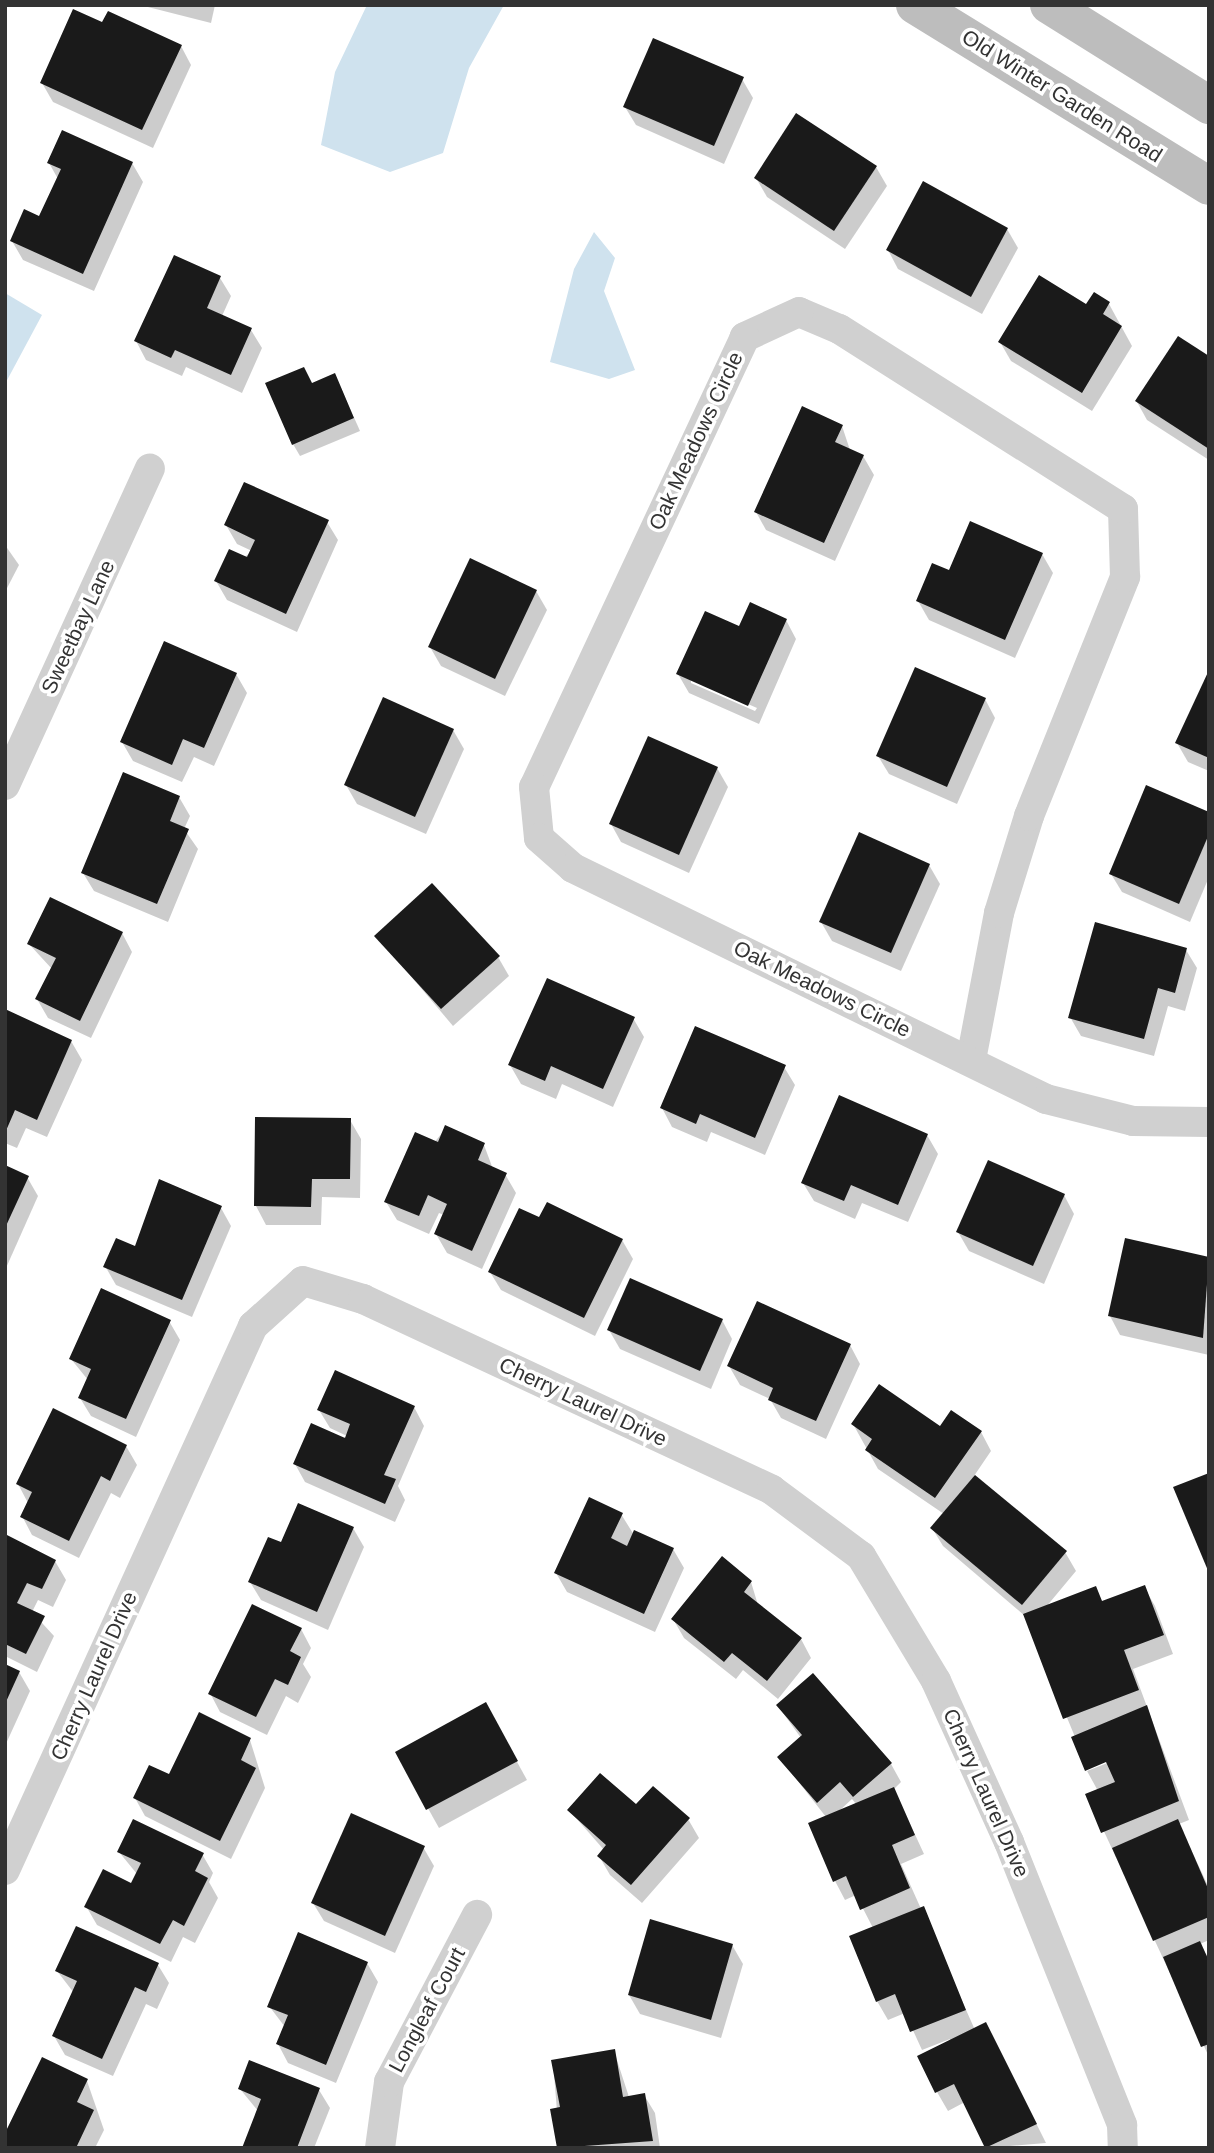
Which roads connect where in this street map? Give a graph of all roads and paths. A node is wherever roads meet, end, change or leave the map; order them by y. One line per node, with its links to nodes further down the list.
1 (915, 5): 4 (main road, Old Winter Garden Road)
2 (1049, 5): 3 (main road)
3 (1209, 105)
4 (1209, 186)
5 (150, 469): 6 (street, Sweetbay Lane)
6 (5, 785)
7 (971, 1060): 7 (street, Oak Meadows Circle); 8 (street, Oak Meadows Circle)
8 (1209, 1122)
9 (5, 1870): 12 (street, Cherry Laurel Drive)
10 (477, 1915): 11 (street, Longleaf Court)
11 (380, 2148)
12 (1123, 2148)

